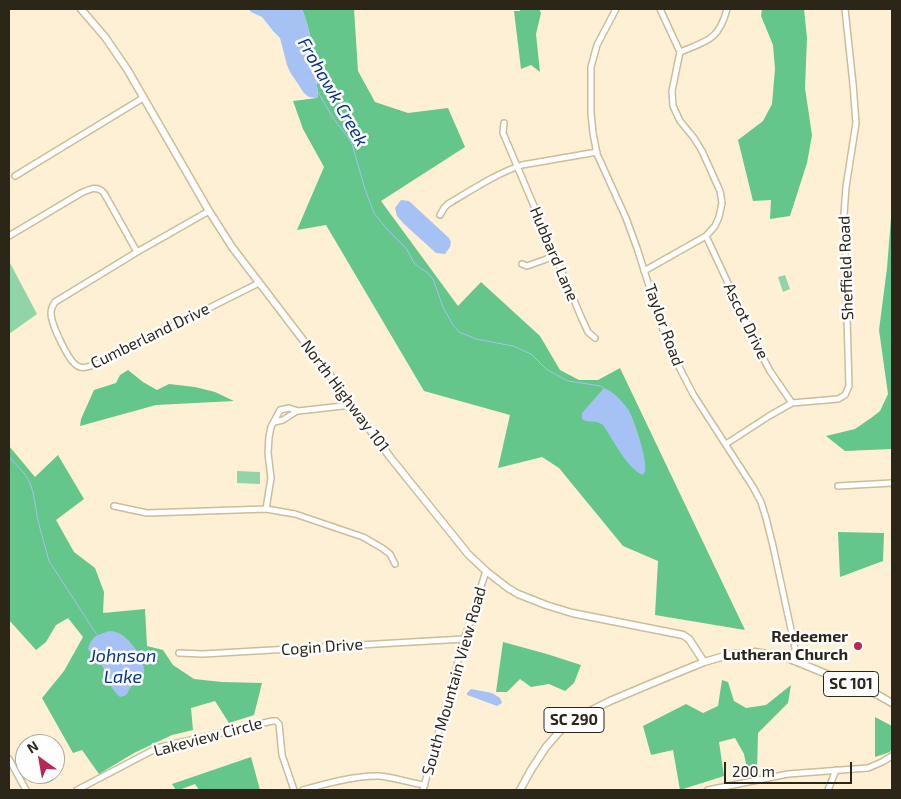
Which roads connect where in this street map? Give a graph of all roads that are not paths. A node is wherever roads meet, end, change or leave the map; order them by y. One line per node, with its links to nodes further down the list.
1 (81, 9): 7 (main road, North Highway 101)
2 (616, 9): 9 (street, Taylor Road)
3 (660, 9): 6 (street)
4 (727, 9): 6 (street)
5 (845, 9): 22 (street, Sheffield Road)
6 (680, 52): 15 (street)
7 (144, 98): 11 (street); 12 (main road, North Highway 101)
8 (504, 123): 10 (street, Hubbard Lane)
9 (596, 152): 10 (street); 19 (street, Taylor Road)
10 (517, 167): 13 (street); 17 (street, Hubbard Lane)
11 (15, 176)
12 (209, 211): 16 (street, Cumberland Drive); 20 (main road, North Highway 101)
13 (440, 215)
14 (10, 236): 16 (street)
15 (706, 236): 19 (street); 22 (street, Ascot Drive)
16 (137, 252): 20 (street, Cumberland Drive)
17 (555, 256): 18 (street); 21 (street, Hubbard Lane)
18 (522, 264)
19 (644, 271): 26 (street, Taylor Road)
20 (259, 283): 23 (main road, North Highway 101)
21 (595, 338)
22 (792, 404): 26 (street, Sheffield Road)
23 (352, 405): 24 (street); 32 (main road, North Highway 101)
24 (298, 410): 25 (street); 25 (street)
25 (274, 422): 30 (street)
26 (726, 444): 35 (street, Taylor Road)
27 (892, 483): 28 (street)
28 (838, 486)
29 (114, 506): 30 (street)
30 (266, 509): 31 (street)
31 (395, 564)
32 (486, 571): 33 (street, South Mountain View Road); 36 (main road, North Highway 101)
33 (464, 638): 34 (street, Cogin Drive); 41 (street, South Mountain View Road)
34 (180, 653)
35 (794, 661): 36 (main road, SC 101); 37 (main road, SC 101)
36 (704, 662): 46 (main road, SC 290)
37 (892, 703)
38 (892, 756): 40 (street)
39 (9, 759): 42 (street)
40 (836, 770): 47 (street); 48 (street)
41 (424, 788): 45 (street)
42 (26, 790)
43 (77, 790): 44 (street, Lakeview Circle)
44 (294, 790)
45 (302, 790)
46 (520, 790)
47 (708, 790)
48 (828, 790)

